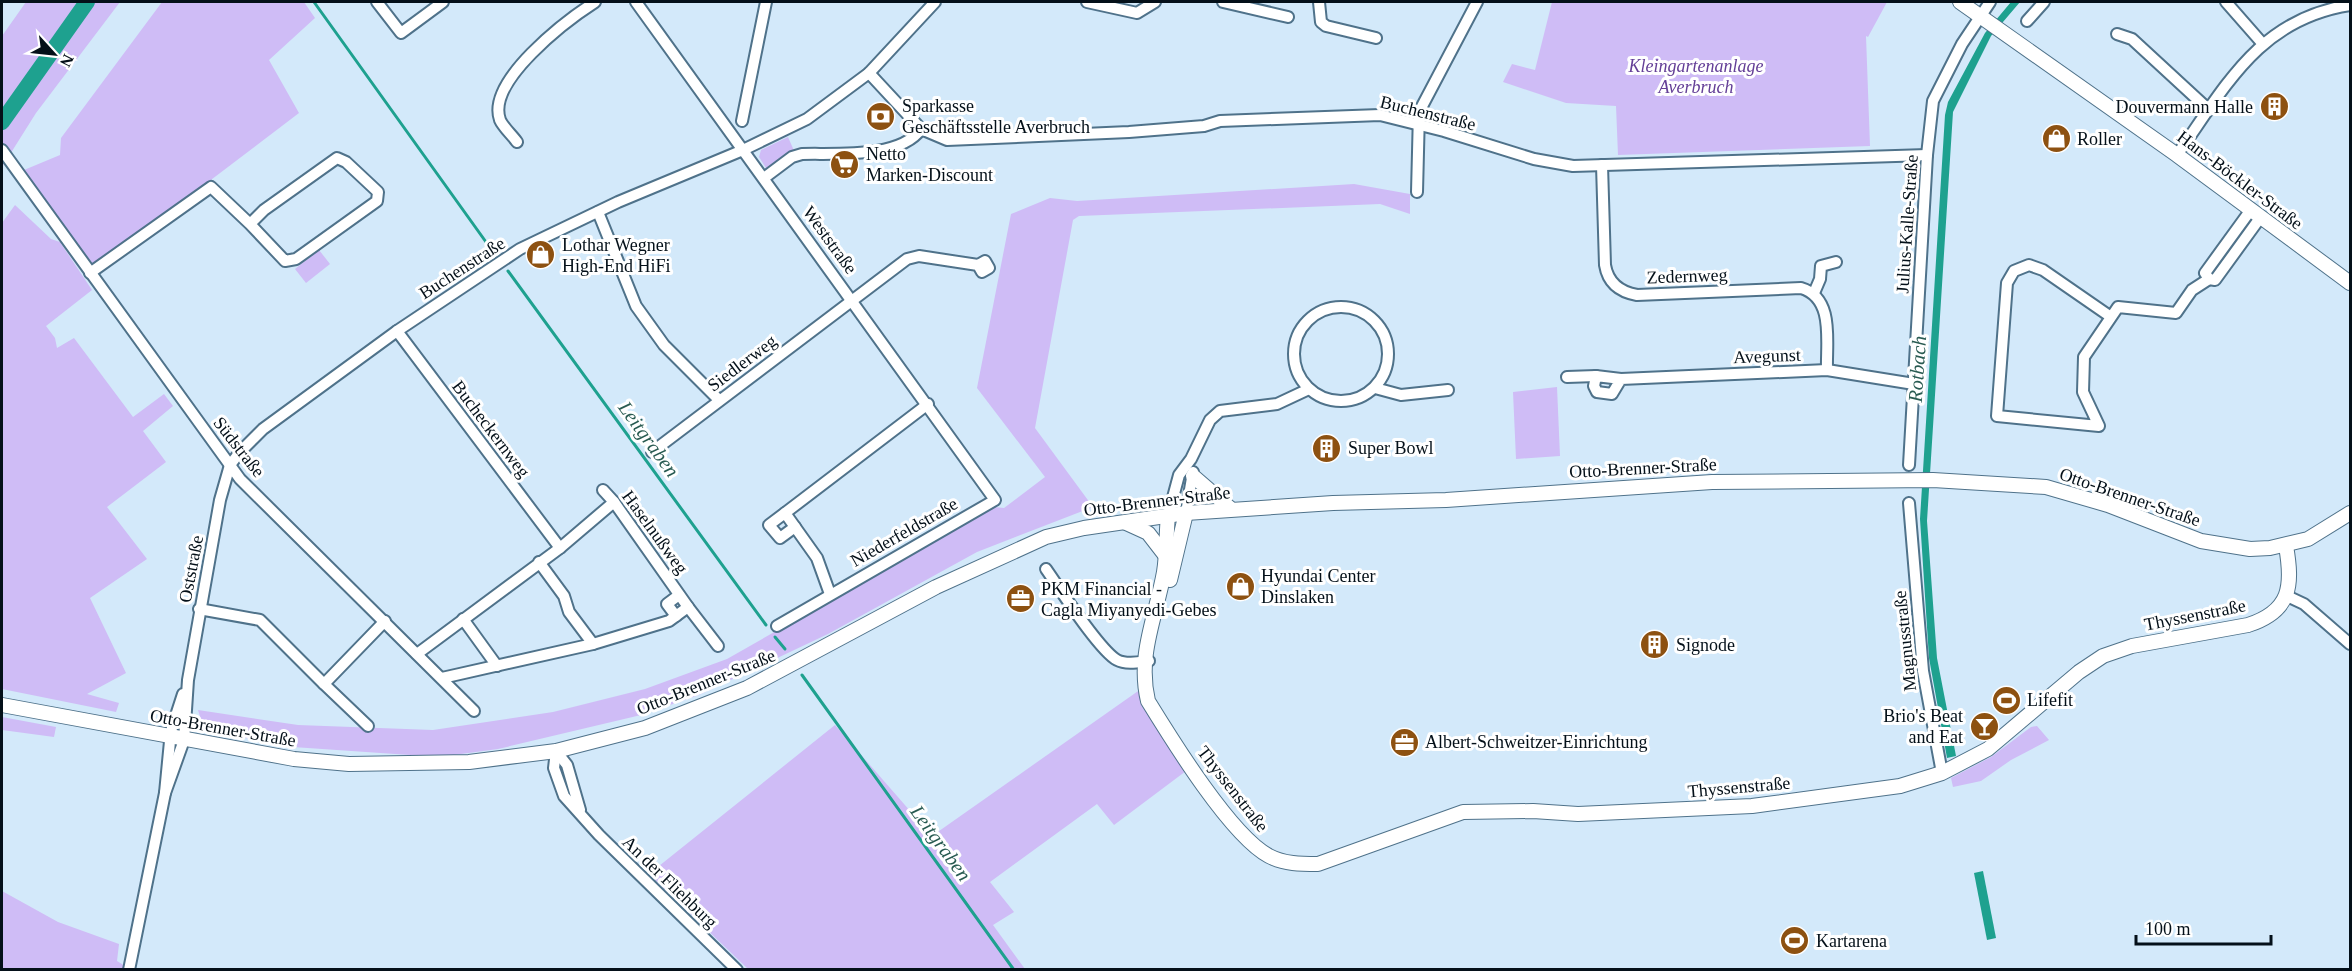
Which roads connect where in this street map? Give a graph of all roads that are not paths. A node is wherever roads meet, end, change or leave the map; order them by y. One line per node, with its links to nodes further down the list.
1 (377, 2): 2 (street)
2 (443, 2)
3 (595, 2): 28 (street)
4 (636, 2): 29 (street, Weststraße)
5 (766, 2): 25 (street)
6 (935, 2): 23 (street, Buchenstraße)
7 (1087, 2): 8 (street)
8 (1155, 2)
9 (1223, 2): 17 (street)
10 (1319, 2): 21 (street)
11 (1477, 2): 26 (street)
12 (1960, 2): 18 (main road, Hans-Böckler-Straße)
13 (1990, 2): 18 (street, Julius-Kalle-Straße)
14 (2044, 2): 19 (street)
15 (2226, 2): 22 (street)
16 (2350, 5): 22 (street)
17 (1288, 17)
18 (1984, 18): 31 (street, Julius-Kalle-Straße); 32 (main road, Hans-Böckler-Straße)
19 (2027, 21)
20 (2117, 34): 24 (street)
21 (1376, 38)
22 (2262, 43): 24 (street)
23 (869, 74): 27 (street, Buchenstraße); 29 (street, Buchenstraße)
24 (2209, 110): 32 (street)
25 (742, 121)
26 (1419, 124): 27 (street, Buchenstraße); 33 (street, Buchenstraße); 35 (street)
27 (921, 129): 34 (street)
28 (517, 142)
29 (743, 150): 34 (street, Weststraße); 36 (street, Buchenstraße)
30 (4, 153): 41 (street, Südstraße)
31 (1927, 155): 33 (street, Buchenstraße); 51 (street, Julius-Kalle-Straße)
32 (2177, 155): 37 (main road, Hans-Böckler-Straße)
33 (1602, 165): 43 (street, Zedernweg)
34 (764, 178): 44 (street, Weststraße)
35 (1417, 192)
36 (598, 212): 46 (street, Buchenstraße); 55 (street)
37 (2255, 214): 42 (main road, Hans-Böckler-Straße); 45 (street)
38 (250, 224): 38 (street); 41 (street)
39 (1836, 262): 43 (street)
40 (978, 265): 44 (street, Siedlerweg)
41 (90, 273): 59 (street, Südstraße)
42 (2350, 283)
43 (1814, 293): 47 (street)
44 (853, 301): 55 (street, Siedlerweg); 56 (street, Weststraße)
45 (2111, 317): 45 (street)
46 (397, 331): 59 (street, Buchenstraße); 74 (street, Bucheckernweg)
47 (1827, 370): 50 (street, Avegunst); 51 (street, Avegunst)
48 (1596, 376): 49 (street, Avegunst); 50 (street, Avegunst); 50 (street)
49 (1567, 377)
50 (1621, 379)
51 (1914, 384): 60 (street, Julius-Kalle-Straße)
52 (1375, 388): 53 (street); 53 (street); 54 (street)
53 (1309, 389): 58 (street)
54 (1448, 390)
55 (719, 400): 57 (street, Siedlerweg)
56 (928, 404): 63 (street, Weststraße); 67 (street)
57 (652, 452)
58 (1191, 459): 61 (street); 70 (street)
59 (230, 465): 82 (street, Oststraße); 85 (street, Südstraße)
60 (1909, 465)
61 (1193, 476): 66 (main road); 68 (street)
62 (603, 490): 64 (street, Haselnußweg)
63 (995, 500): 78 (street, Niederfeldstraße)
64 (614, 502): 74 (street); 79 (street, Haselnußweg)
65 (1909, 503): 102 (street, Magnusstraße)
66 (1231, 509): 68 (main road, Otto-Brenner-Straße); 73 (main road, Otto-Brenner-Straße)
67 (785, 513): 72 (street); 72 (street)
68 (1186, 513): 70 (main road, Otto-Brenner-Straße); 91 (main road, Thyssenstraße)
69 (2350, 513): 73 (main road, Otto-Brenner-Straße)
70 (1168, 516): 71 (main road, Otto-Brenner-Straße); 75 (main road, Thyssenstraße)
71 (1124, 522): 75 (main road); 101 (main road, Otto-Brenner-Straße)
72 (795, 527): 78 (street)
73 (2286, 546): 80 (main road)
74 (560, 548): 76 (street)
75 (1165, 555): 91 (main road, Thyssenstraße)
76 (539, 562): 84 (street); 88 (street)
77 (1046, 569): 91 (street)
78 (830, 594): 86 (street, Niederfeldstraße)
79 (679, 595): 81 (street, Haselnußweg); 83 (street, Haselnußweg)
80 (2287, 596): 87 (street); 102 (main road, Thyssenstraße)
81 (688, 607): 83 (street); 89 (street, Haselnußweg)
82 (199, 609): 94 (street, Oststraße); 95 (street)
83 (676, 616): 88 (street)
84 (463, 619): 90 (street); 92 (street)
85 (386, 621): 90 (street, Südstraße); 95 (street)
86 (777, 626)
87 (2348, 638)
88 (593, 645): 92 (street)
89 (718, 645)
90 (417, 654): 93 (street, Südstraße)
91 (1146, 662): 102 (main road, Thyssenstraße)
92 (497, 666): 93 (street)
93 (442, 678): 97 (street, Südstraße)
94 (188, 680): 99 (street, Oststraße); 100 (street, Oststraße)
95 (324, 684): 98 (street)
96 (2, 705): 99 (main road, Otto-Brenner-Straße)
97 (474, 711)
98 (368, 726)
99 (170, 738): 100 (main road, Otto-Brenner-Straße); 103 (street, Oststraße)
100 (184, 740): 101 (main road, Otto-Brenner-Straße); 103 (street, Oststraße)
101 (556, 751): 105 (street, An der Fliehburg)
102 (1942, 773)
103 (165, 793): 104 (street, Oststraße)
104 (129, 969)
105 (737, 969)

